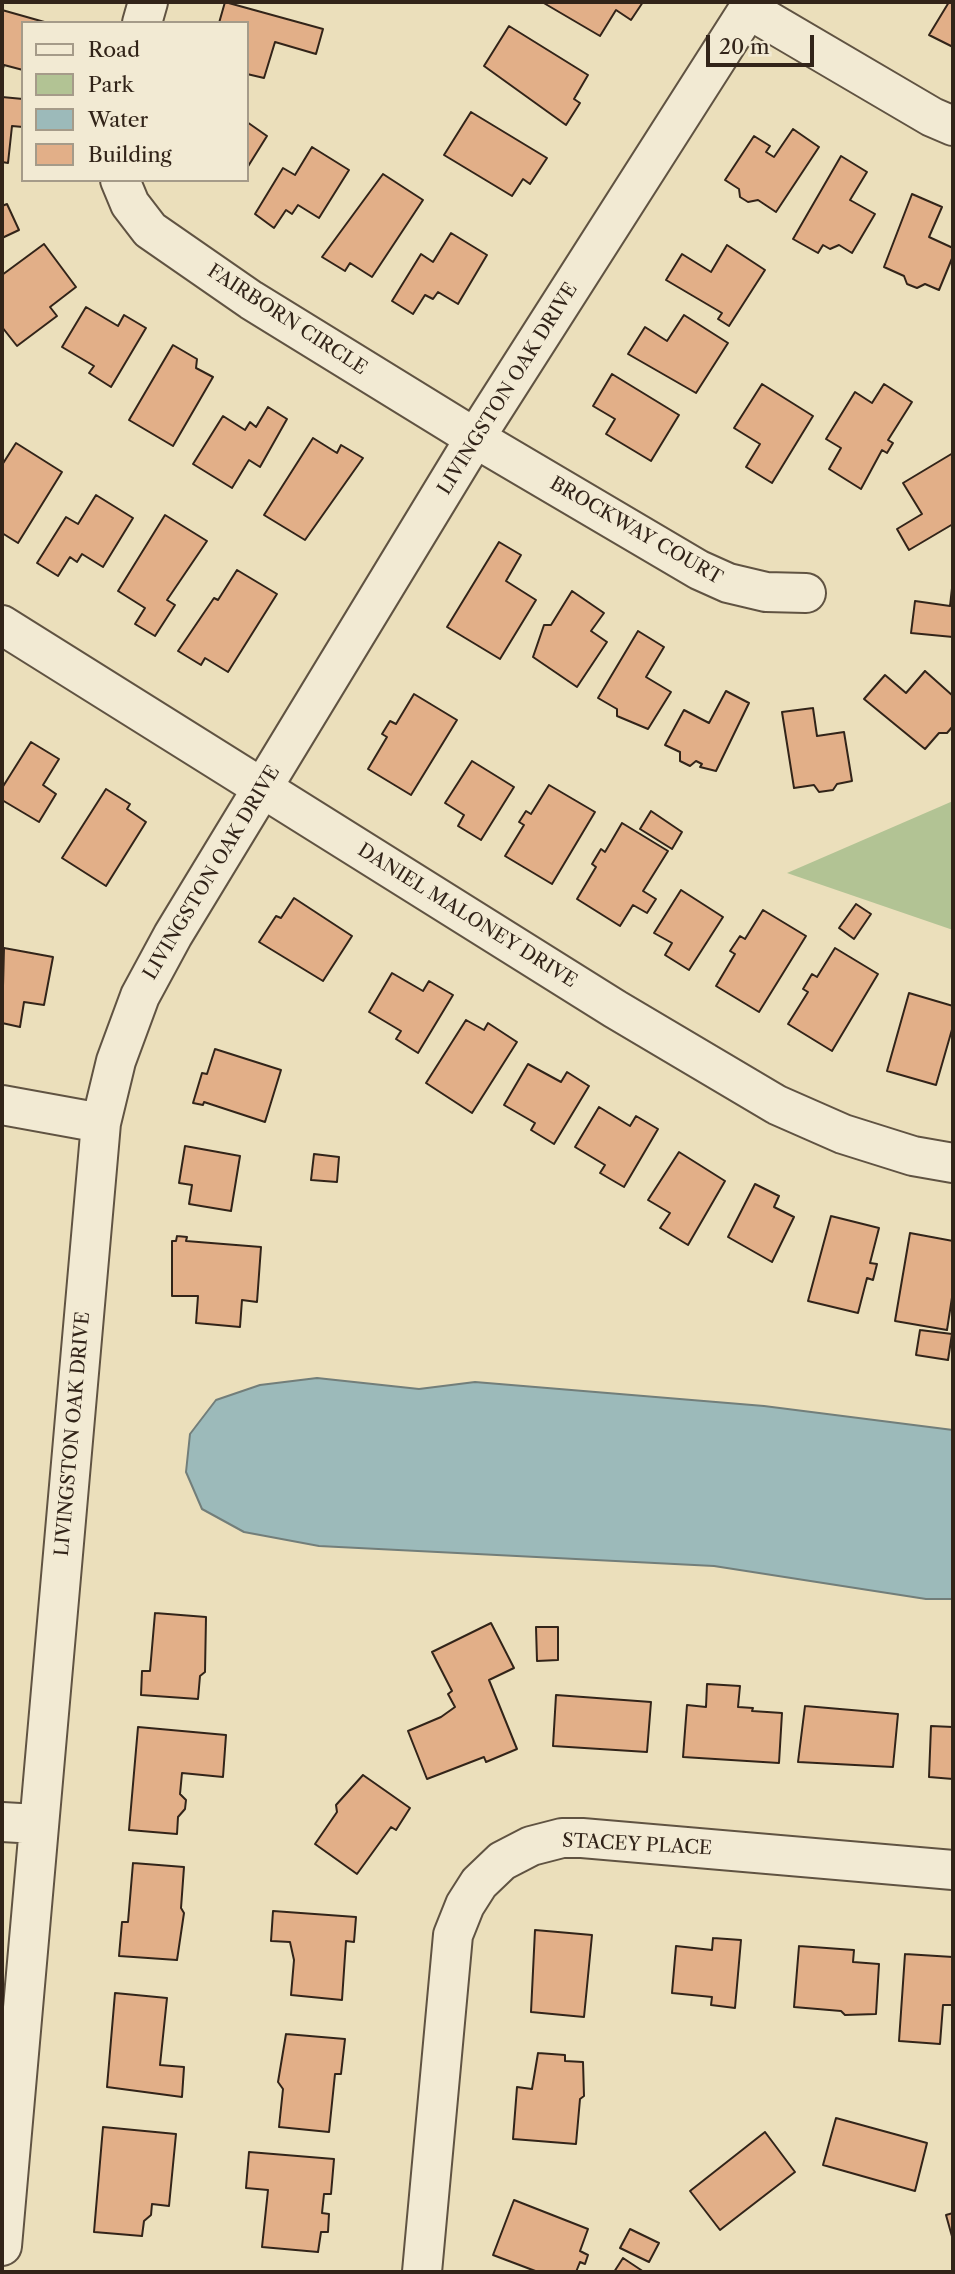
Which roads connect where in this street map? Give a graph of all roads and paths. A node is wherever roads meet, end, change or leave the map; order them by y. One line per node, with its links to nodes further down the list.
1 (148, 2): 3 (street)
2 (750, 6): 4 (street); 6 (street, LIVINGSTON OAK DRIVE)
3 (143, 21)
4 (953, 126)
5 (121, 182): 6 (street, FAIRBORN CIRCLE)
6 (475, 439): 7 (street, BROCKWAY COURT); 9 (street, LIVINGSTON OAK DRIVE)
7 (806, 593)
8 (2, 625): 9 (street, DANIEL MALONEY DRIVE)
9 (262, 788): 11 (street, LIVINGSTON OAK DRIVE); 12 (street, DANIEL MALONEY DRIVE)
10 (2, 1105): 11 (street)
11 (101, 1123): 13 (street, LIVINGSTON OAK DRIVE)
12 (953, 1163)
13 (20, 1823): 15 (street, LIVINGSTON OAK DRIVE)
14 (953, 1870): 16 (street, STACEY PLACE)
15 (2, 2246)
16 (422, 2272)

